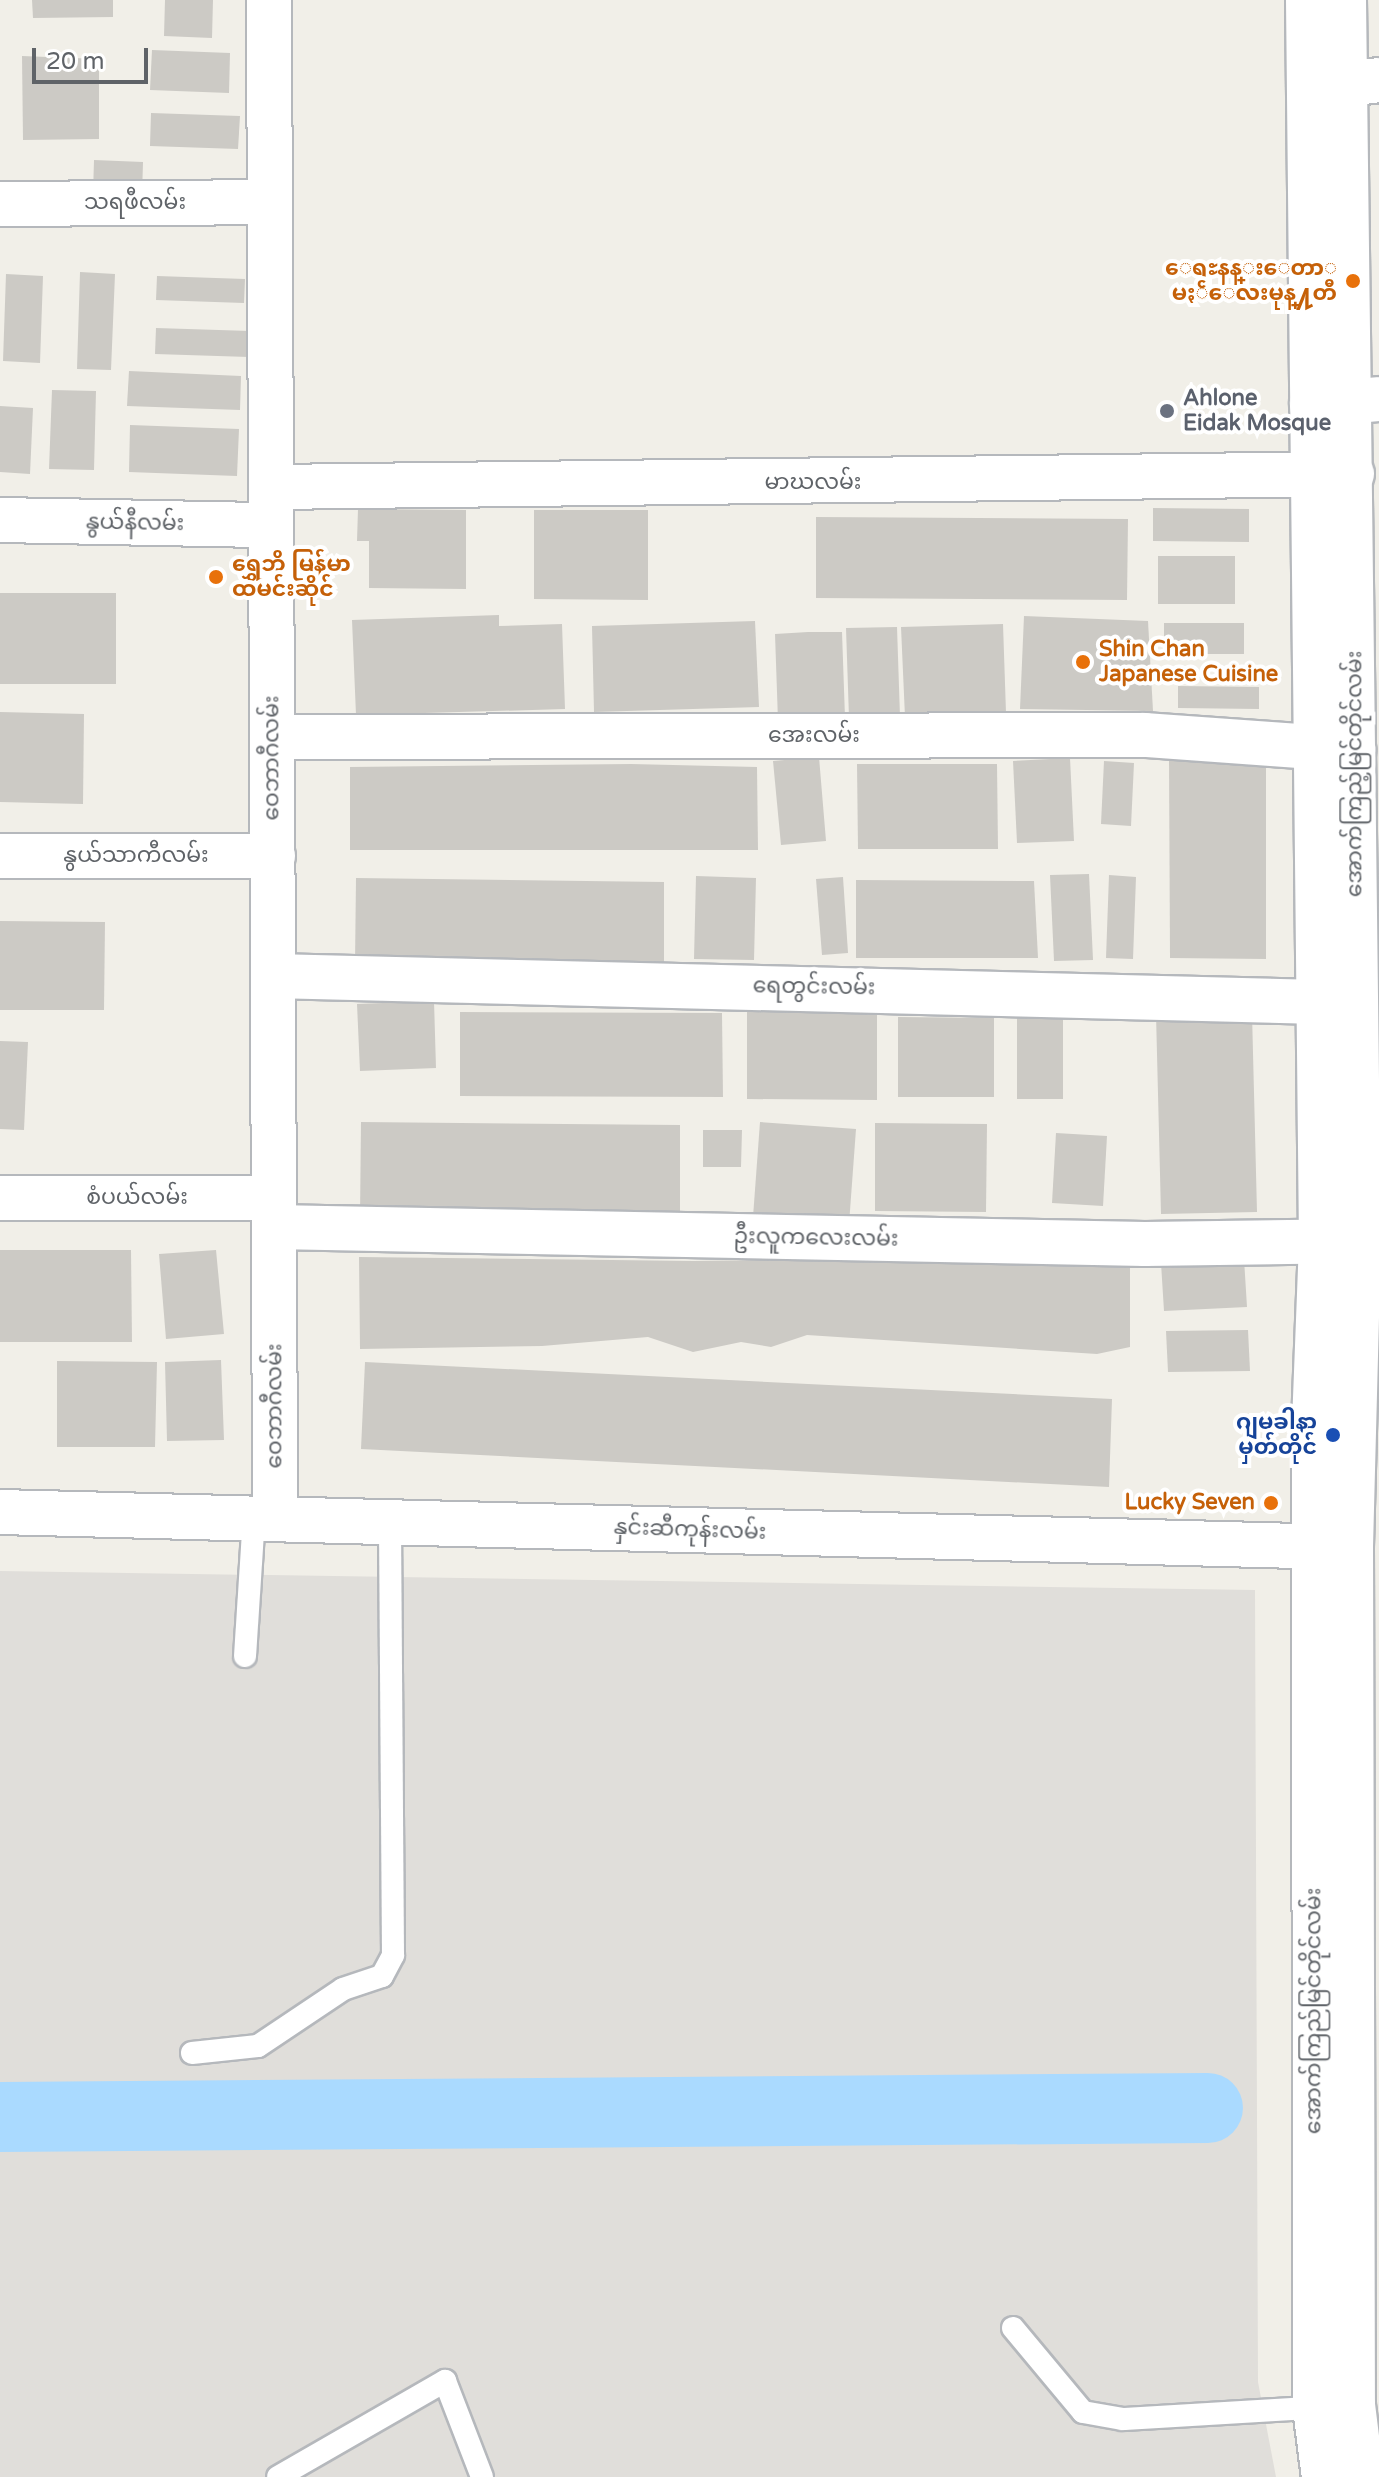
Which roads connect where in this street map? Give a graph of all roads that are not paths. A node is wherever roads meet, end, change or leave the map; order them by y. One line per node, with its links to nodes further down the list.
1 (269, 0): 5 (street, ဝေဘာဂီလမ်း)
2 (1308, 0): 4 (street, အောက်ကြည့်မြင်တိုင်လမ်း)
3 (1344, 0): 4 (street, အောက်ကြည့်မြင်တိုင်လမ်း)
4 (1344, 83): 7 (street, အောက်ကြည့်မြင်တိုင်လမ်း)
5 (270, 202): 6 (street, သရဖီလမ်း); 9 (street, ဝေဘာဂီလမ်း)
6 (0, 204)
7 (1347, 401): 8 (street, အောက်ကြည့်မြင်တိုင်လမ်း)
8 (1335, 474): 9 (street, မာဃလမ်း); 12 (street, အောက်ကြည့်မြင်တိုင်လမ်း)
9 (271, 506): 10 (street, နွယ်နီလမ်း); 11 (street, ဝေဘာဂီလမ်း)
10 (0, 520)
11 (272, 737): 12 (street, အေးလမ်း); 15 (street, ဝေဘာဂီလမ်း)
12 (1337, 749): 13 (street, အောက်ကြည့်မြင်တိုင်လမ်း); 17 (street, အောက်ကြည့်မြင်တိုင်လမ်း)
13 (1367, 800): 17 (street, အောက်ကြည့်မြင်တိုင်လမ်း)
14 (0, 856): 15 (street, နွယ်သာကီလမ်း)
15 (273, 856): 16 (street, ဝေဘာဂီလမ်း)
16 (273, 976): 17 (street, ရေတွင်းလမ်း); 20 (street, ဝေဘာဂီလမ်း)
17 (1337, 1000): 18 (street, အောက်ကြည့်မြင်တိုင်လမ်း); 21 (street, အောက်ကြည့်မြင်တိုင်လမ်း)
18 (1368, 1166): 21 (street, အောက်ကြည့်မြင်တိုင်လမ်း)
19 (0, 1198): 20 (street, စံပယ်လမ်း)
20 (274, 1213): 21 (street, ဦးလူကလေးလမ်း); 23 (street, ဝေဘာဂီလမ်း)
21 (1340, 1241): 25 (street, အောက်ကြည့်မြင်တိုင်လမ်း)
22 (0, 1512): 23 (street, နှင်းဆီကုန်းလမ်း)
23 (264, 1517): 24 (street, နှင်းဆီကုန်းလမ်း); 26 (lane)
24 (390, 1519): 25 (street, နှင်းဆီကုန်းလမ်း); 27 (lane)
25 (1348, 1547): 29 (street, အောက်ကြည်မြင်တိုင်လမ်း)
26 (245, 1656)
27 (192, 2053)
28 (1013, 2328): 29 (lane)
29 (1344, 2442)
30 (278, 2477): 31 (lane)
31 (482, 2477)

